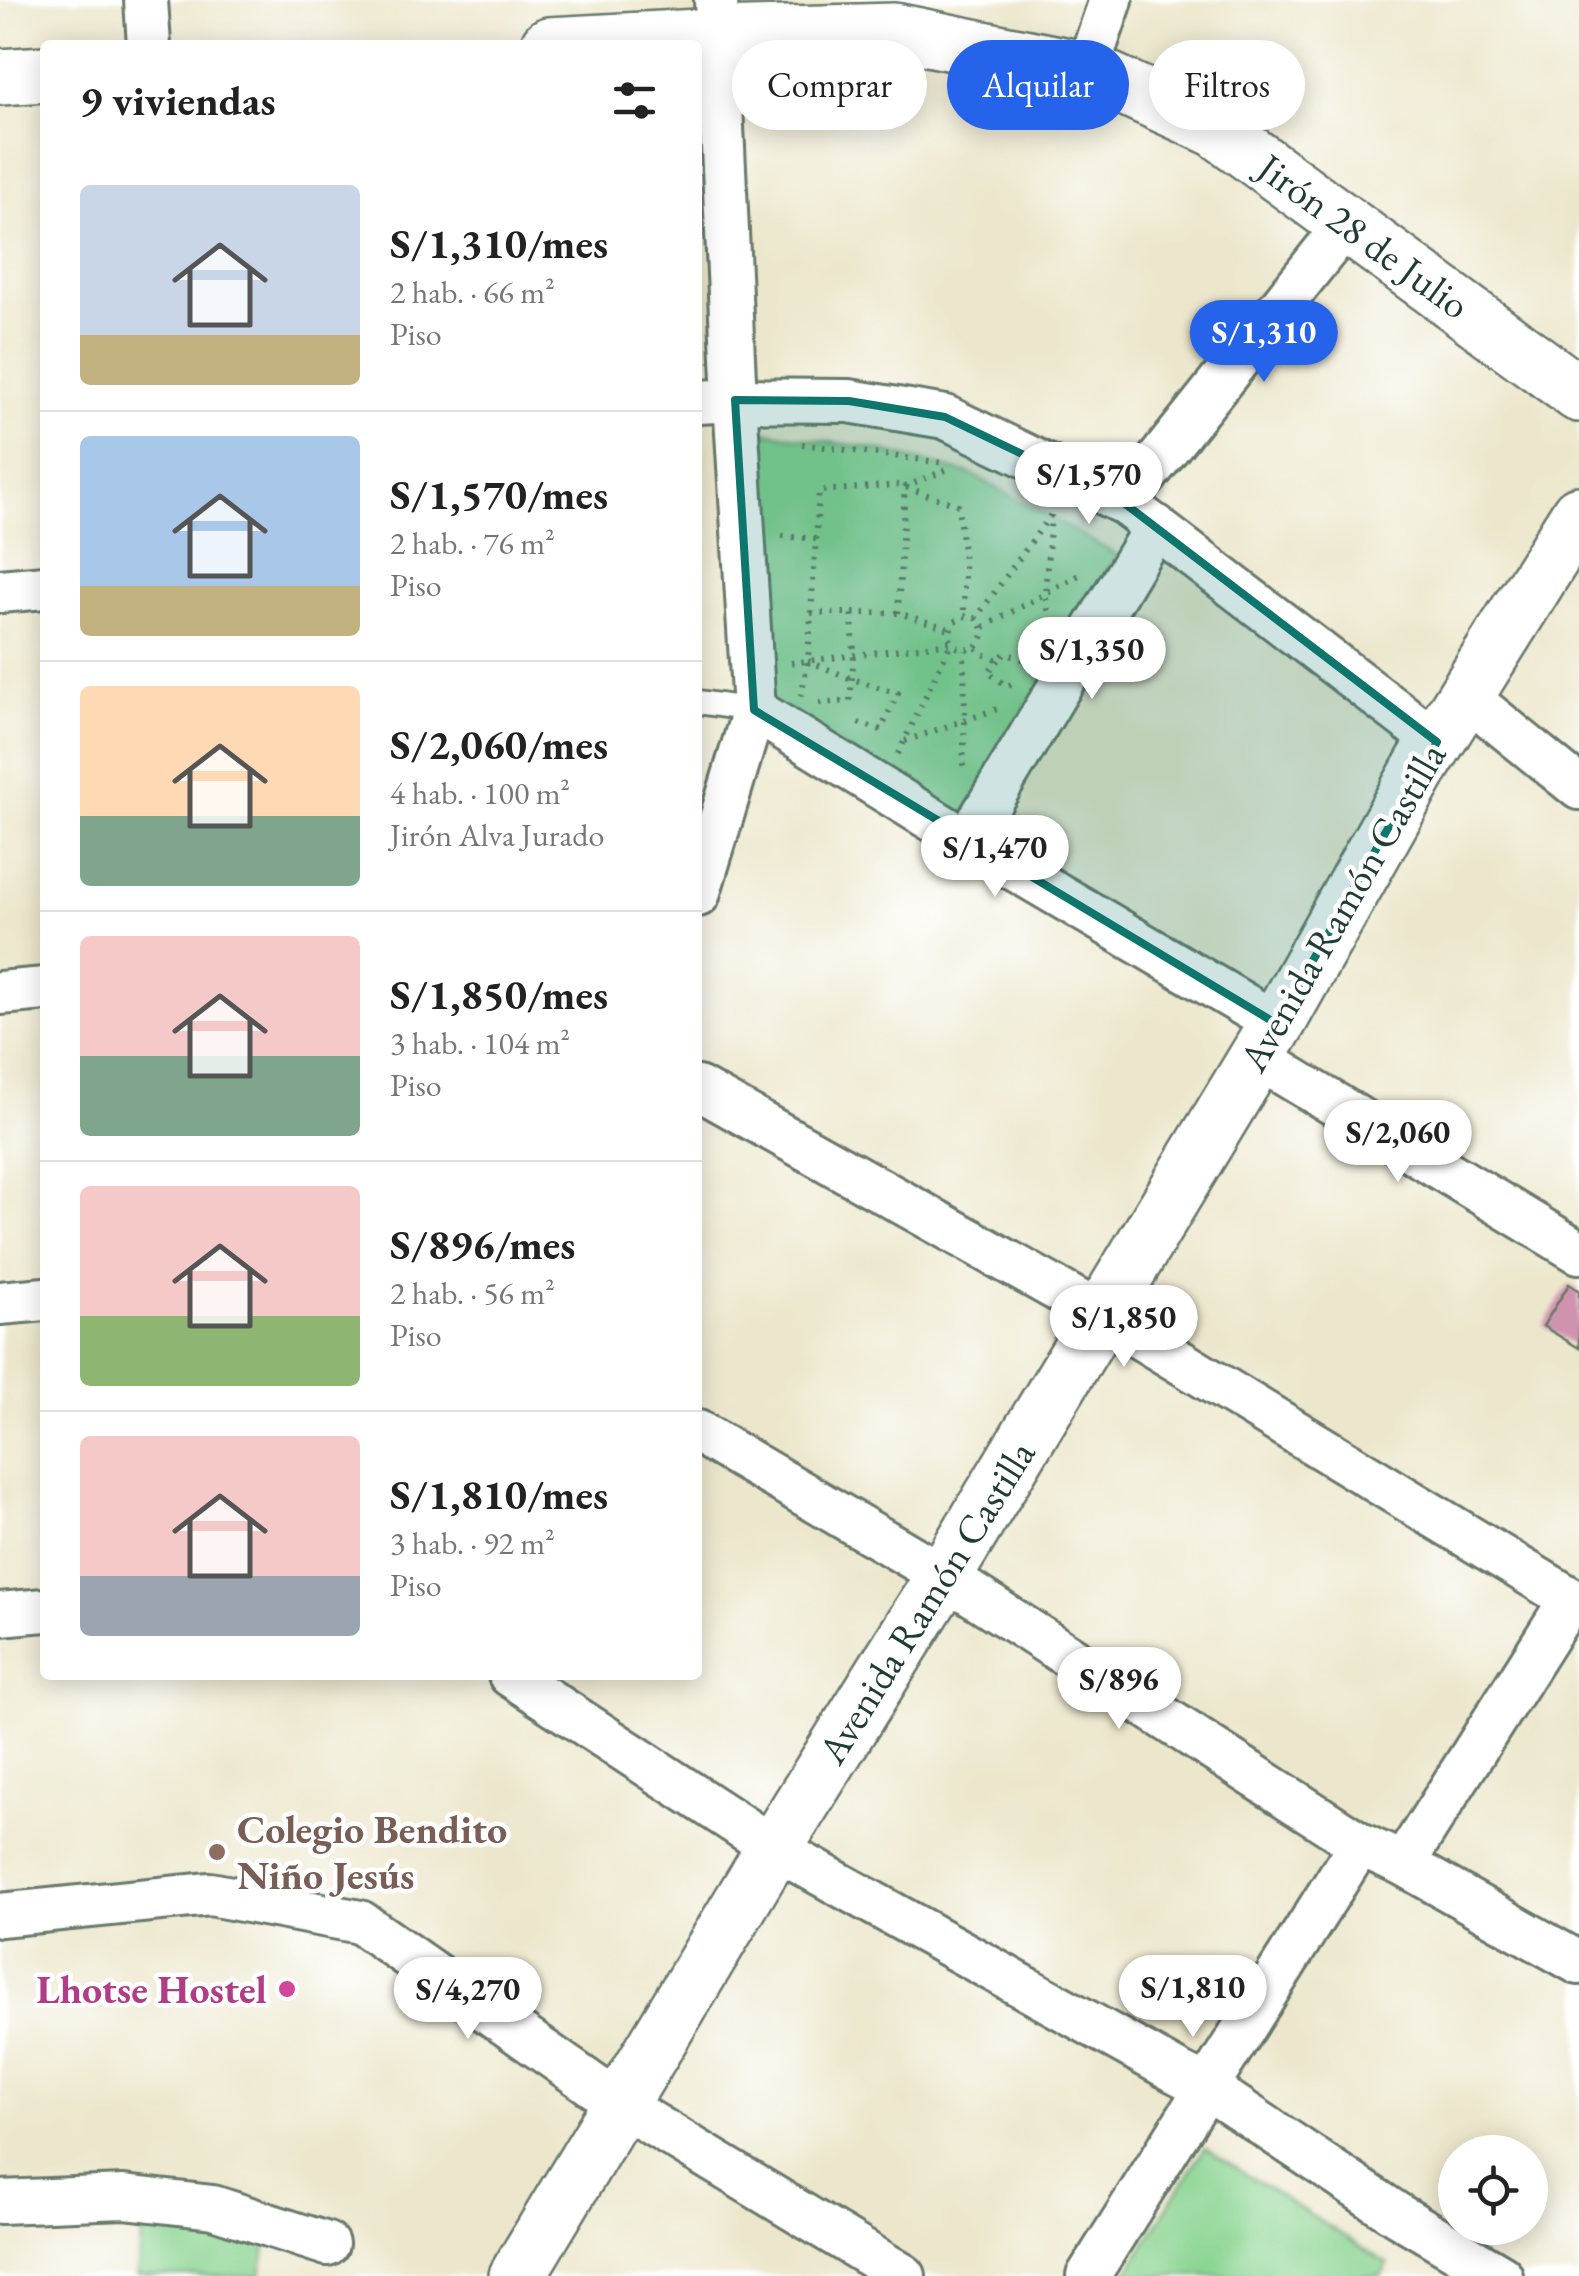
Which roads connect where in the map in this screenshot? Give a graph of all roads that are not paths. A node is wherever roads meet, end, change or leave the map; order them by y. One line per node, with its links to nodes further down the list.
1 (146, 0): 4 (street)
2 (1111, 0): 6 (street)
3 (717, 18): 5 (street, Jirón 28 de Julio); 7 (street, Jirón 28 de Julio); 13 (street)
4 (149, 40)
5 (579, 40)
6 (1097, 40)
7 (947, 42)
8 (40, 74): 9 (street)
9 (0, 77)
10 (1129, 89): 11 (street, Jirón 28 de Julio)
11 (1347, 223): 12 (street, Jirón 28 de Julio); 15 (street)
12 (1579, 394)
13 (716, 401): 15 (street); 19 (street)
14 (1579, 514): 20 (street, Avenida Ramón Castilla)
15 (1140, 515): 20 (street); 22 (street)
16 (40, 587): 17 (street)
17 (0, 590)
18 (702, 703): 19 (lane)
19 (754, 710): 22 (street); 23 (street)
20 (1452, 719): 21 (street); 26 (street, Avenida Ramón Castilla)
21 (1579, 788)
22 (967, 841): 26 (street)
23 (702, 882)
24 (40, 989): 25 (street)
25 (0, 992)
26 (1266, 1040): 28 (street); 31 (street, Avenida Ramón Castilla)
27 (702, 1090): 31 (street)
28 (1579, 1252)
29 (40, 1299): 30 (street)
30 (0, 1303)
31 (1102, 1314): 33 (street, Avenida Ramón Castilla); 34 (street)
32 (702, 1434): 33 (street)
33 (944, 1576): 38 (street); 39 (street, Avenida Ramón Castilla)
34 (1575, 1601): 40 (street)
35 (40, 1610): 36 (street)
36 (0, 1614)
37 (518, 1680): 39 (street)
38 (1360, 1844): 40 (street); 43 (street)
39 (774, 1848): 43 (street); 44 (street, Avenida Ramón Castilla)
40 (1403, 1864): 42 (street)
41 (0, 1915): 44 (street)
42 (1579, 1963)
43 (1206, 2086): 49 (street); 50 (street)
44 (621, 2105): 47 (street, Avenida Ramón Castilla); 48 (street)
45 (0, 2202): 46 (street)
46 (327, 2244)
47 (517, 2276)
48 (904, 2276)
49 (1088, 2276)
50 (1501, 2276)

